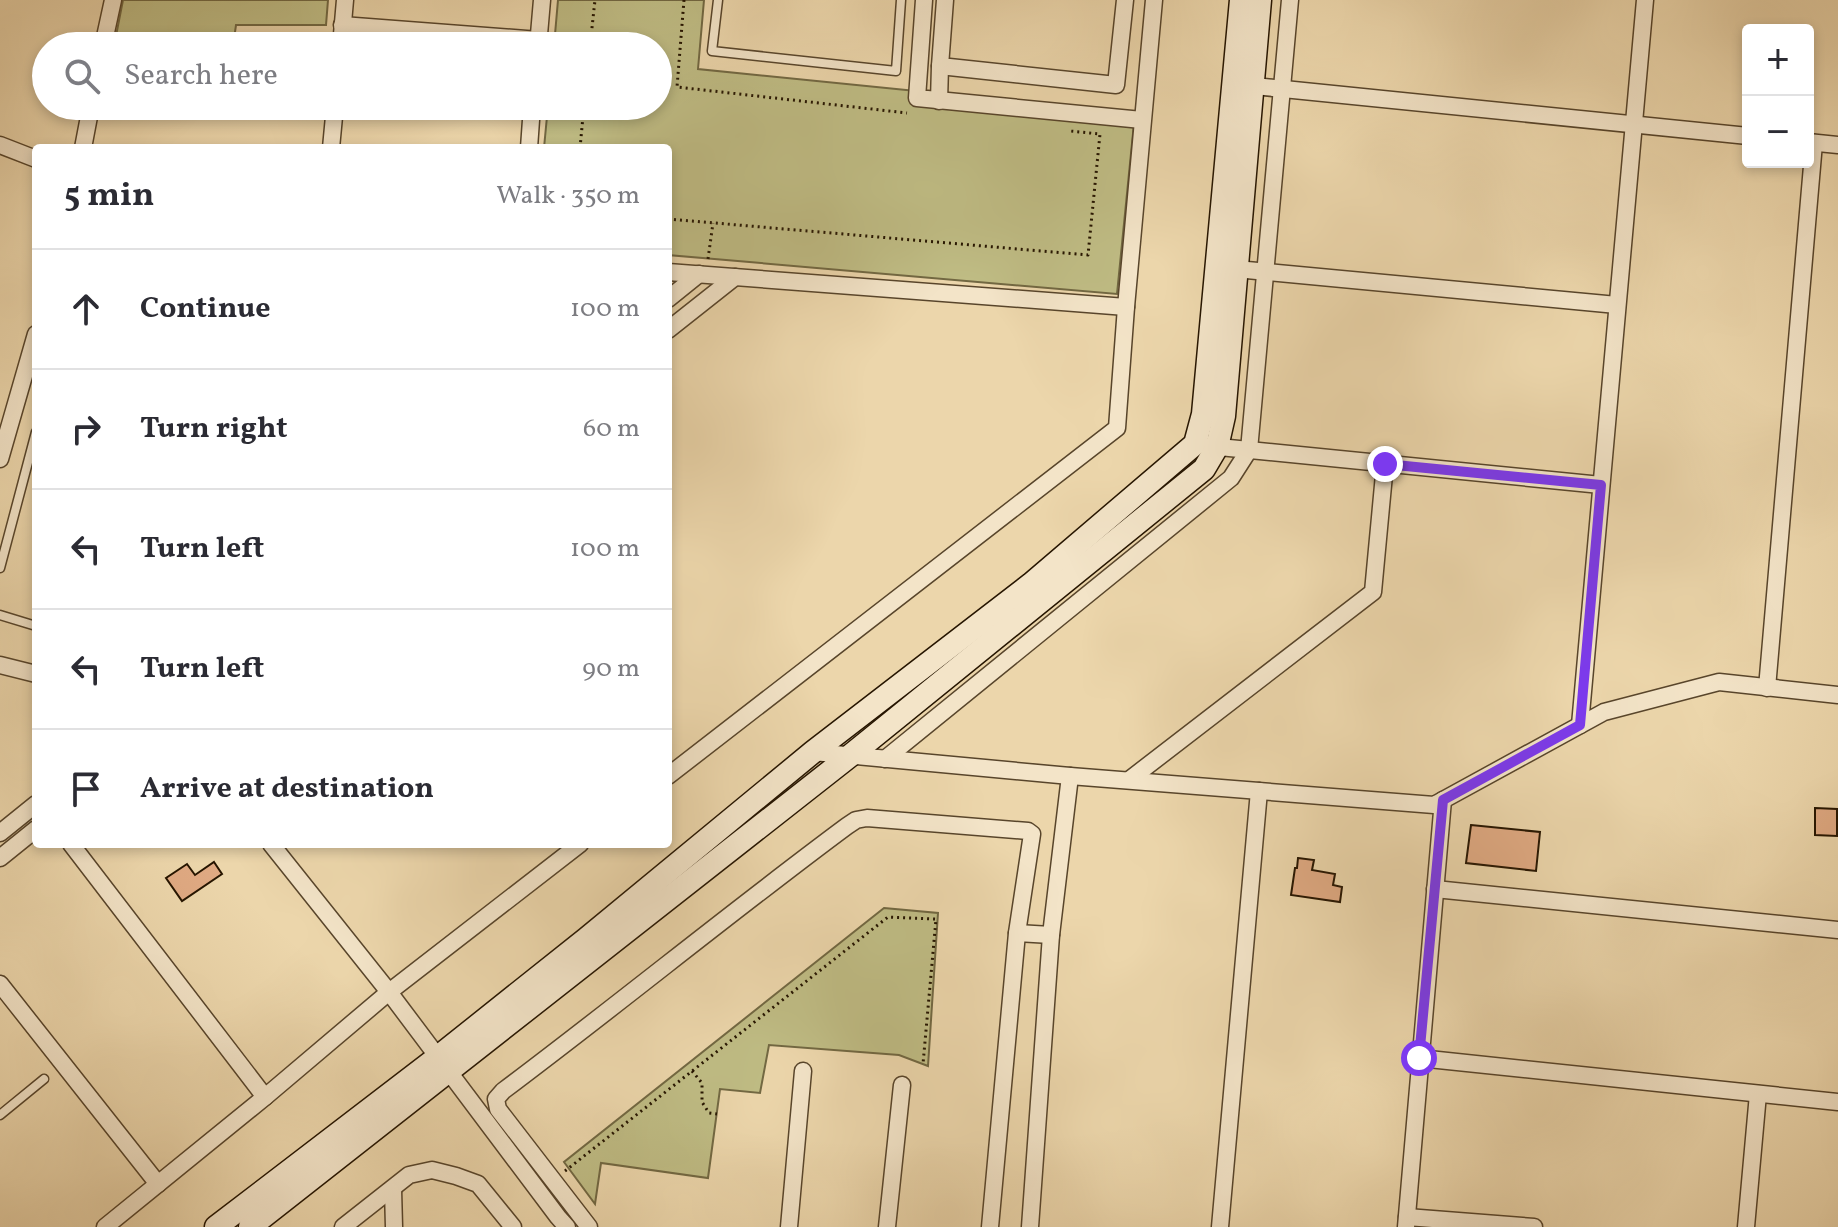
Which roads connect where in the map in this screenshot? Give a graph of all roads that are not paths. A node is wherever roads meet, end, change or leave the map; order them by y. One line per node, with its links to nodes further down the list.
1 (113, 0): 15 (street)
2 (345, 0): 14 (street)
3 (542, 0): 18 (street)
4 (718, 0): 5 (lane)
5 (901, 0)
6 (924, 0): 22 (street)
7 (945, 0): 19 (street)
8 (1125, 0): 19 (street)
9 (1154, 0): 26 (street)
10 (1241, 0): 20 (street)
11 (1260, 0): 20 (street)
12 (1290, 0): 21 (street)
13 (1645, 0): 27 (street)
14 (342, 25): 16 (street); 17 (street)
15 (106, 32)
16 (342, 32)
17 (418, 32)
18 (539, 32)
19 (940, 66): 22 (street)
20 (1243, 84): 21 (street); 37 (street); 47 (street)
21 (1283, 89): 27 (street); 39 (street)
22 (939, 101): 26 (street)
23 (88, 120): 30 (street)
24 (334, 120): 31 (street)
25 (531, 120): 32 (street)
26 (1142, 120): 44 (street)
27 (1634, 124): 28 (street); 43 (street)
28 (1742, 135)
29 (1814, 142): 34 (street)
30 (84, 144)
31 (331, 144)
32 (529, 144)
33 (0, 145): 35 (street)
34 (1838, 145)
35 (32, 157)
36 (1809, 168): 58 (street)
37 (1236, 269): 39 (street); 47 (street)
38 (672, 272): 40 (street)
39 (1265, 272): 43 (street); 49 (street)
40 (703, 274): 41 (street); 42 (street)
41 (735, 277): 44 (street); 45 (street)
42 (672, 296)
43 (1617, 305): 52 (street)
44 (1126, 307): 64 (street)
45 (672, 327)
46 (32, 348): 50 (street)
47 (1206, 445): 49 (street); 61 (street); 62 (street)
48 (32, 447): 53 (lane)
49 (1249, 450): 51 (street); 63 (street)
50 (0, 459)
51 (1385, 464): 52 (street); 66 (street)
52 (1601, 485): 60 (street)
53 (0, 568)
54 (0, 615): 55 (lane)
55 (32, 625)
56 (0, 665): 57 (street)
57 (32, 673)
58 (1767, 688): 59 (street); 60 (street)
59 (1838, 695)
60 (1580, 725): 68 (street)
61 (813, 752): 62 (street); 83 (street)
62 (851, 755): 63 (street); 83 (street)
63 (885, 759): 65 (street)
64 (672, 773)
65 (1070, 776): 66 (street); 79 (street)
66 (1129, 780): 67 (street)
67 (1259, 791): 68 (street); 106 (street)
68 (1443, 800): 76 (street)
69 (32, 807): 71 (street)
70 (32, 832): 75 (street)
71 (0, 833)
72 (74, 848): 88 (street)
73 (277, 848): 81 (street)
74 (575, 848): 81 (street)
75 (0, 858)
76 (1435, 889): 77 (street); 82 (street)
77 (1838, 930)
78 (1017, 933): 79 (street); 101 (street); 104 (street)
79 (1051, 935): 105 (street)
80 (0, 984): 91 (street)
81 (389, 992): 83 (street); 88 (street)
82 (1419, 1058): 87 (street); 93 (street)
83 (444, 1064): 95 (street); 96 (street); 100 (street)
84 (803, 1071): 102 (street)
85 (44, 1079): 90 (lane)
86 (902, 1085): 103 (street)
87 (1758, 1094): 89 (street); 108 (street)
88 (265, 1097): 91 (street)
89 (1838, 1102)
90 (0, 1115)
91 (158, 1184): 94 (street)
92 (393, 1189): 97 (street); 98 (street); 99 (street)
93 (1406, 1222): 107 (street)
94 (105, 1227)
95 (216, 1227)
96 (250, 1227)
97 (343, 1227)
98 (394, 1227)
99 (513, 1227)
100 (567, 1227)
101 (589, 1227)
102 (789, 1227)
103 (887, 1227)
104 (990, 1227)
105 (1030, 1227)
106 (1220, 1227)
107 (1534, 1227)
108 (1746, 1227)

